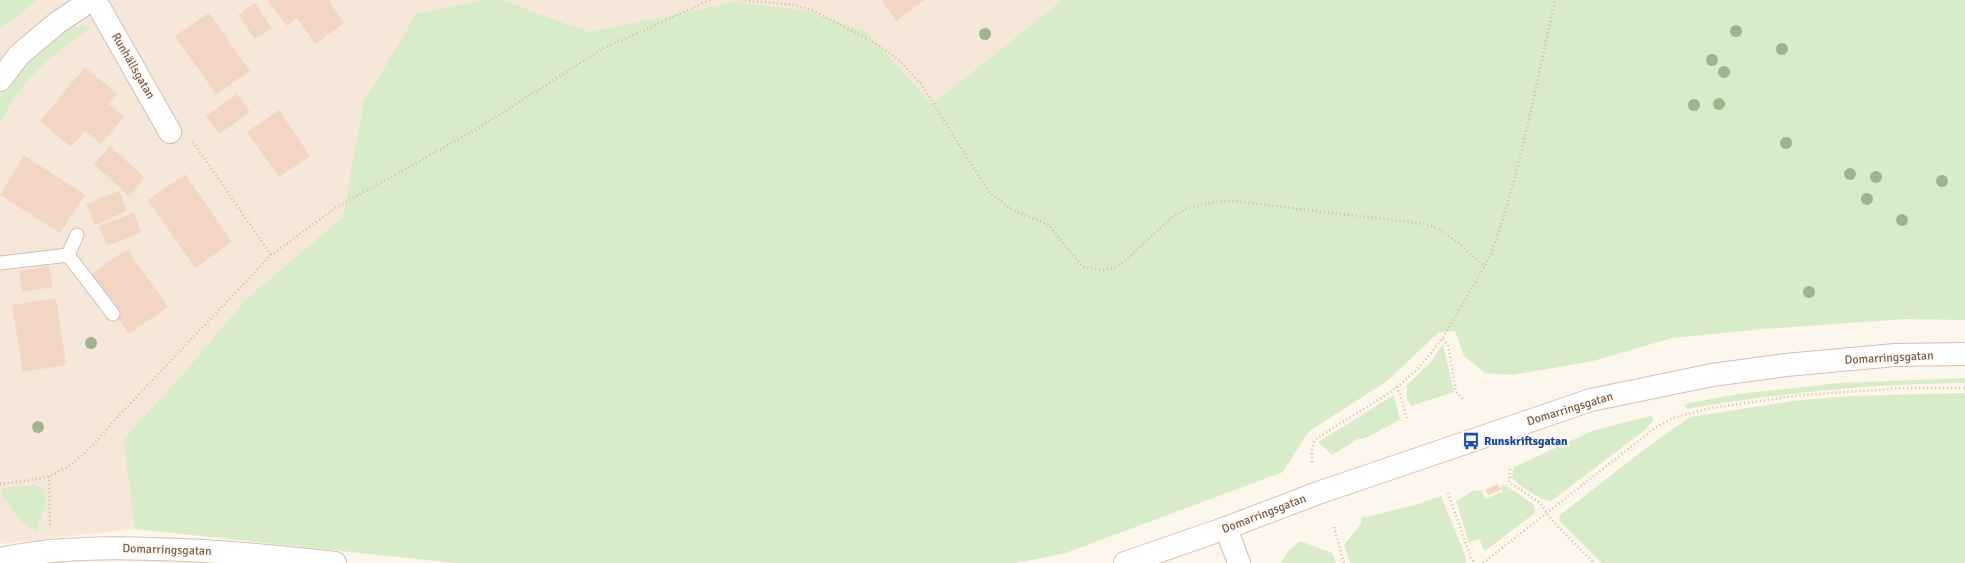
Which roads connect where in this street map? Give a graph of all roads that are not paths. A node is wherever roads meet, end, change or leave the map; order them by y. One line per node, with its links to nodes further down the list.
1 (91, 0): 3 (street)
2 (95, 0): 4 (street, Runhällsgatan)
3 (0, 80)
4 (170, 132)
5 (77, 235): 6 (lane)
6 (68, 255): 7 (lane); 8 (lane)
7 (0, 263)
8 (113, 314)
9 (1965, 354): 10 (street, Domarringsgatan)
10 (1226, 528): 13 (street, Domarringsgatan); 14 (street)
11 (0, 559): 12 (street, Domarringsgatan)
12 (335, 563)
13 (1124, 563)
14 (1239, 563)

